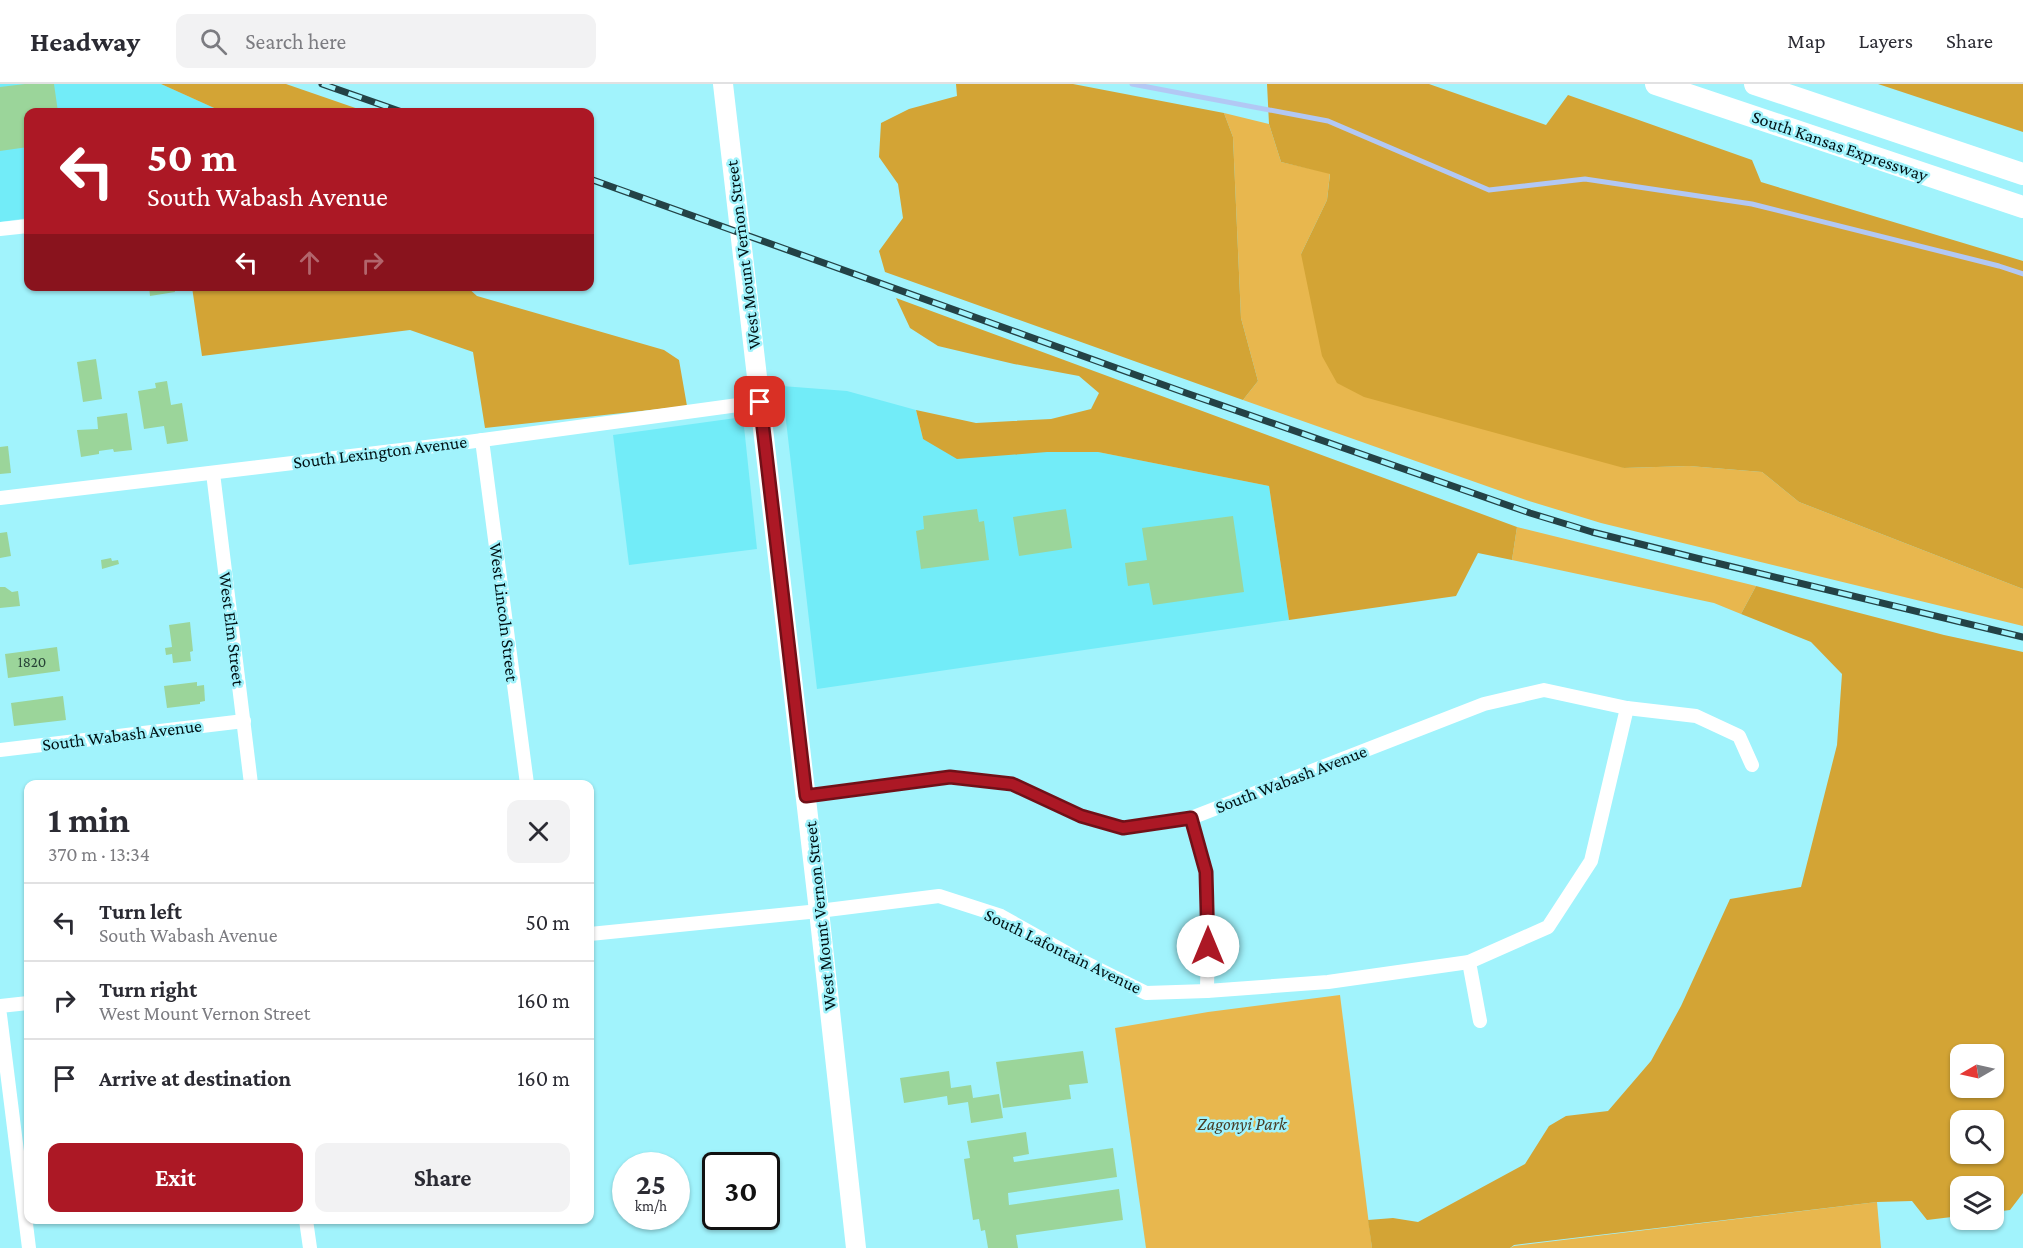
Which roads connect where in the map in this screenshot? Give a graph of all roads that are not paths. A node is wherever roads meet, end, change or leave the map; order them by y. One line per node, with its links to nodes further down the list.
1 (723, 84): 8 (street, West Mount Vernon Street)
2 (1656, 84): 5 (main road, South Kansas Expressway)
3 (1755, 84): 4 (main road, South Kansas Expressway)
4 (2023, 174)
5 (2023, 207)
6 (24, 226): 7 (street)
7 (0, 229)
8 (760, 402): 9 (street, South Lexington Avenue); 18 (street, West Mount Vernon Street)
9 (482, 440): 10 (street, South Lexington Avenue); 17 (street, West Lincoln Street)
10 (213, 473): 11 (street, South Lexington Avenue); 13 (street, West Elm Street)
11 (0, 498)
12 (1627, 708): 15 (street, South Wabash Avenue); 19 (street, South Wabash Avenue); 22 (street, South Lafontain Avenue)
13 (244, 721): 14 (street, South Wabash Avenue); 16 (street, West Elm Street)
14 (0, 750)
15 (1752, 765)
16 (251, 780)
17 (525, 780)
18 (806, 796): 19 (street, South Wabash Avenue); 20 (street, West Mount Vernon Street)
19 (1191, 818): 23 (street)
20 (819, 911): 21 (street, South Lafontain Avenue); 23 (street, South Lafontain Avenue); 33 (street, West Mount Vernon Street)
21 (594, 934)
22 (1469, 962): 23 (street, South Lafontain Avenue); 27 (street)
23 (1207, 992)
24 (24, 1003): 25 (street)
25 (0, 1006)
26 (0, 1015): 28 (street)
27 (1480, 1021)
28 (24, 1208)
29 (26, 1224): 31 (street)
30 (307, 1224): 32 (street)
31 (29, 1248)
32 (310, 1248)
33 (856, 1248)

